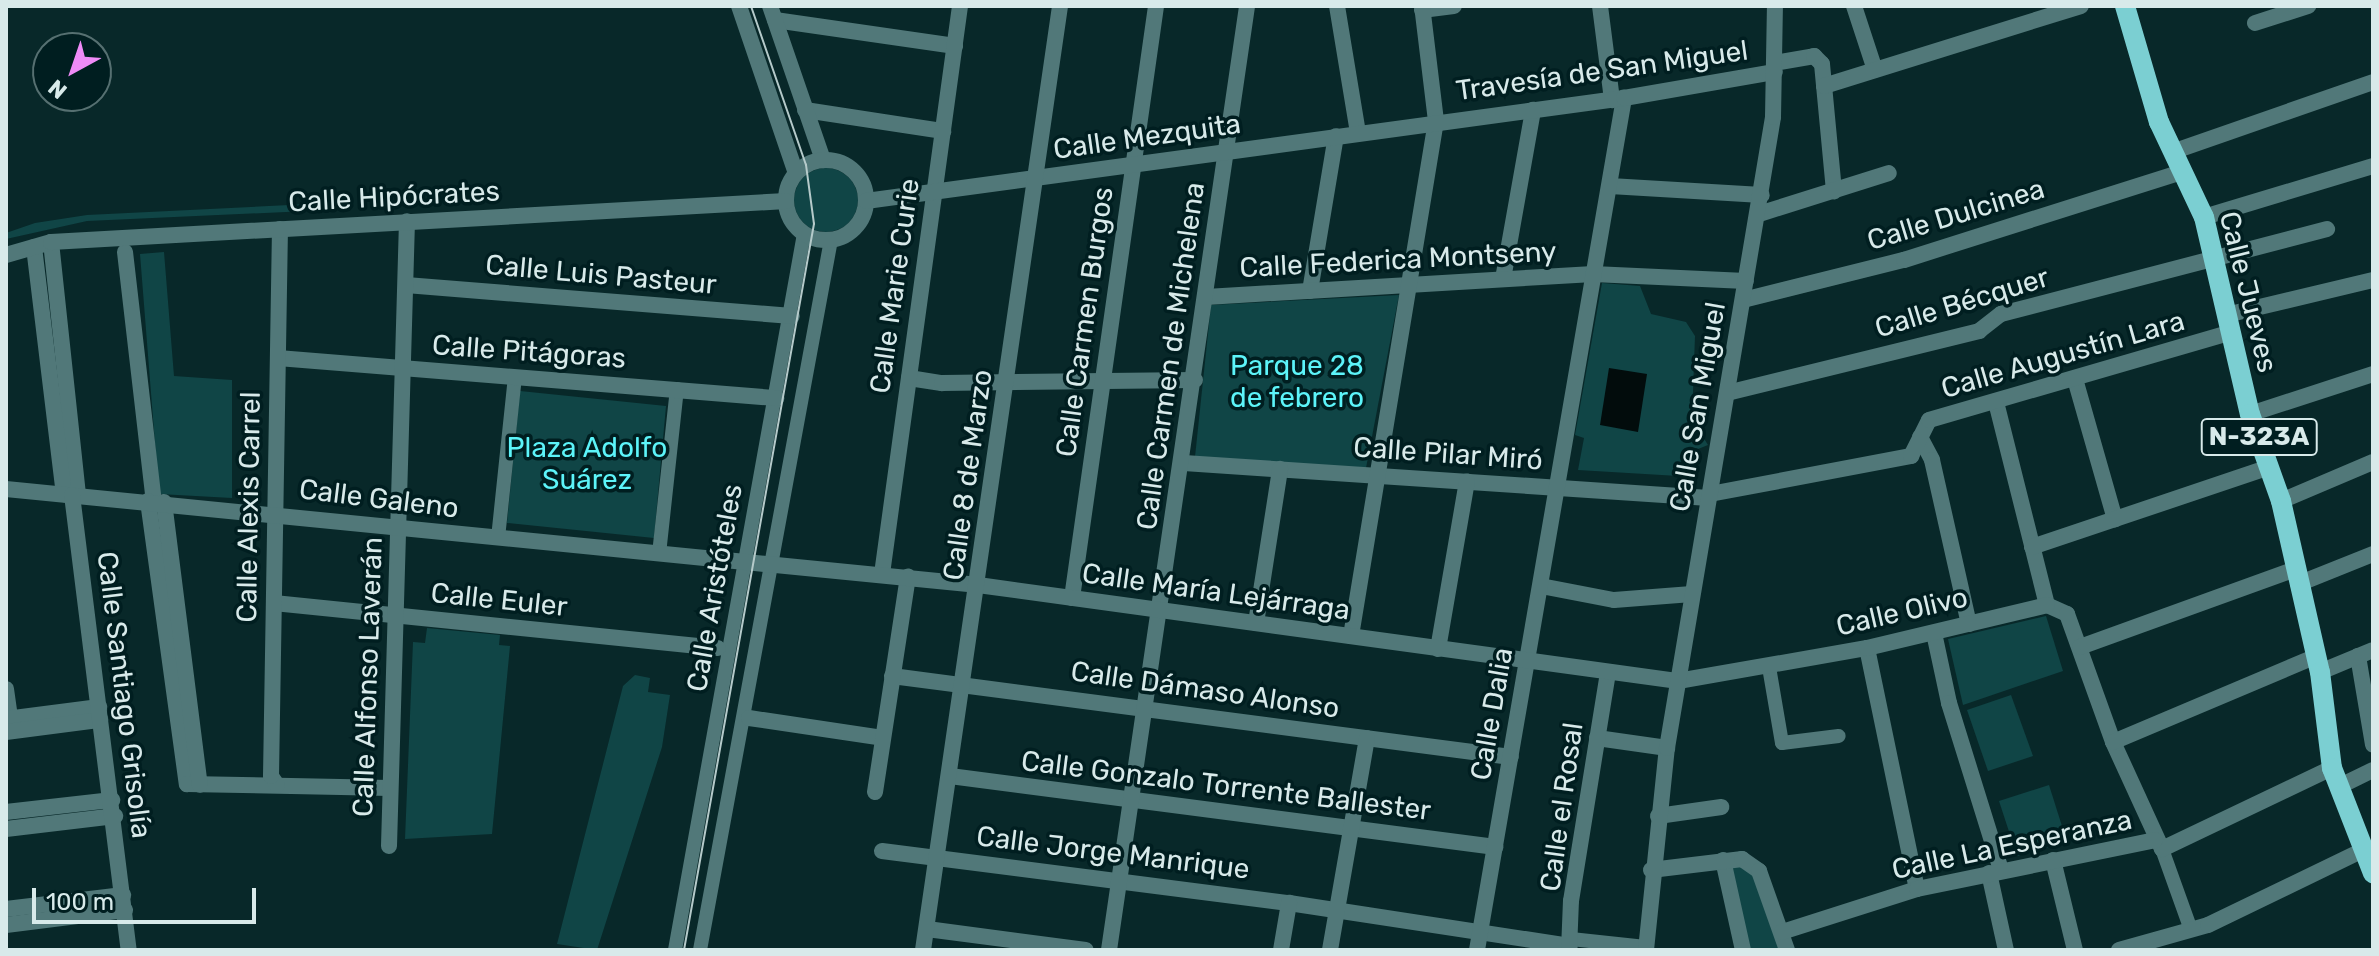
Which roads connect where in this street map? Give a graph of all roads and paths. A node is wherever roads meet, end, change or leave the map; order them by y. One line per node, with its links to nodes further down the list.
1 (739, 6): 35 (street)
2 (960, 6): 17 (street, Calle Marie Curie)
3 (1060, 6): 37 (street, Calle 8 de Marzo)
4 (1156, 6): 32 (street, Calle Carmen Burgos)
5 (1247, 6): 29 (street, Calle Carmen de Michelena)
6 (1337, 6): 27 (street)
7 (1454, 6): 14 (street)
8 (1600, 6): 22 (street, Calle Dalia)
9 (1775, 6): 18 (street, Calle San Miguel)
10 (1854, 6): 19 (street)
11 (2081, 6): 19 (street)
12 (2125, 6): 30 (main road, Calle Jueves / N-323A)
13 (2304, 7): 16 (street)
14 (1422, 8): 25 (street)
15 (772, 13): 17 (street); 23 (street)
16 (2255, 23)
17 (955, 46): 26 (street, Calle Marie Curie)
18 (1775, 68): 21 (street, Travesía de San Miguel); 22 (street, Travesía de San Miguel); 41 (street, Calle San Miguel)
19 (1875, 70): 21 (street)
20 (2373, 82): 30 (street)
21 (1824, 86): 40 (street)
22 (1618, 99): 24 (street, Travesía de San Miguel); 38 (street, Calle Dalia)
23 (805, 110): 26 (street); 31 (street)
24 (1533, 110): 25 (street, Travesía de San Miguel); 56 (street)
25 (1436, 121): 27 (street, Calle Mezquita); 60 (street)
26 (943, 131): 39 (street, Calle Marie Curie)
27 (1358, 133): 28 (street, Calle Mezquita)
28 (1336, 136): 29 (street, Calle Mezquita); 61 (street)
29 (1226, 152): 32 (street, Calle Mezquita); 62 (street, Calle Carmen de Michelena)
30 (2172, 152): 34 (main road, Calle Jueves / N-323A)
31 (823, 160): 35 (street); 43 (street)
32 (1133, 165): 37 (street, Calle Mezquita); 73 (street, Calle Carmen Burgos)
33 (2373, 166): 45 (street)
34 (2181, 172): 45 (main road, Calle Jueves / N-323A); 63 (street, Calle Dulcinea)
35 (796, 173): 42 (street)
36 (1889, 173): 40 (street)
37 (1037, 180): 39 (street, Calle Mezquita); 74 (street, Calle 8 de Marzo)
38 (1610, 186): 41 (street); 55 (street, Calle Dalia)
39 (935, 191): 43 (street, Calle Mezquita); 70 (street, Calle Marie Curie)
40 (1834, 191): 44 (street)
41 (1762, 195): 44 (street, Calle San Miguel)
42 (786, 201): 46 (street, Calle Hipócrates); 49 (street)
43 (866, 201): 50 (street)
44 (1759, 214): 58 (street, Calle San Miguel)
45 (2204, 217): 54 (main road, Calle Jueves / N-323A)
46 (407, 221): 47 (street, Calle Hipócrates); 59 (street, Calle Alfonso Laverán)
47 (280, 229): 51 (street, Calle Hipócrates); 66 (street, Calle Alexis Carrel)
48 (2327, 229): 54 (street, Calle Bécquer)
49 (804, 234): 50 (street); 64 (street, Calle Aristóteles)
50 (831, 240): 101 (street, Calle Aristóteles)
51 (43, 244): 53 (street, Calle Hipócrates); 89 (street, Calle Santiago Grisolía)
52 (125, 252): 92 (street)
53 (6, 255)
54 (2213, 261): 65 (main road, Calle Jueves / N-323A); 76 (street, Calle Bécquer)
55 (1593, 274): 56 (street, Calle Federica Montseny); 58 (street, Calle Federica Montseny); 87 (street, Calle Dalia)
56 (1503, 279): 60 (street, Calle Federica Montseny)
57 (2373, 280): 65 (street, Calle Augustín Lara)
58 (1746, 281): 63 (street, Calle San Miguel)
59 (406, 285): 64 (street, Calle Luis Pasteur); 67 (street, Calle Alfonso Laverán)
60 (1408, 285): 61 (street, Calle Federica Montseny); 85 (street)
61 (1310, 291): 62 (street, Calle Federica Montseny)
62 (1206, 297): 72 (street, Calle Carmen de Michelena)
63 (1743, 300): 76 (street, Calle San Miguel)
64 (792, 316): 77 (street, Calle Aristóteles)
65 (2228, 324): 71 (street, Calle Augustín Lara); 79 (main road, Calle Jueves / N-323A)
66 (278, 358): 67 (street, Calle Pitágoras); 93 (street, Calle Alexis Carrel)
67 (403, 369): 69 (street, Calle Pitágoras); 95 (street, Calle Alfonso Laverán)
68 (2373, 374): 79 (street)
69 (515, 377): 75 (street, Calle Pitágoras); 96 (street)
70 (909, 378): 74 (street); 102 (street, Calle Marie Curie)
71 (2075, 379): 78 (street, Calle Augustín Lara); 94 (street)
72 (1195, 380): 73 (street); 82 (street, Calle Carmen de Michelena)
73 (1103, 381): 74 (street); 108 (street, Calle Carmen Burgos)
74 (1008, 383): 105 (street, Calle 8 de Marzo)
75 (677, 389): 77 (street, Calle Pitágoras); 98 (street)
76 (1727, 393): 90 (street, Calle San Miguel)
77 (776, 398): 100 (street, Calle Aristóteles)
78 (1996, 402): 80 (street, Calle Augustín Lara); 97 (street)
79 (2250, 414): 83 (main road, Calle Jueves / N-323A)
80 (1920, 437): 90 (street, Calle Augustín Lara); 114 (street)
81 (2373, 462): 91 (street)
82 (1184, 463): 84 (street, Calle Pilar Miró); 111 (street, Calle Carmen de Michelena)
83 (2270, 467): 91 (main road, Calle Jueves / N-323A); 94 (street)
84 (1280, 469): 85 (street, Calle Pilar Miró); 113 (street)
85 (1378, 476): 86 (street, Calle Pilar Miró); 116 (street)
86 (1467, 481): 87 (street, Calle Pilar Miró); 120 (street)
87 (1558, 488): 90 (street, Calle Pilar Miró); 106 (street, Calle Dalia)
88 (6, 489): 89 (street, Calle Galeno)
89 (71, 495): 92 (street, Calle Galeno); 131 (street, Calle Santiago Grisolía)
90 (1709, 496): 107 (street, Calle San Miguel)
91 (2281, 501): 103 (main road, Calle Jueves / N-323A)
92 (155, 502): 93 (street, Calle Galeno); 145 (street)
93 (275, 513): 95 (street, Calle Galeno); 109 (street, Calle Alexis Carrel)
94 (2115, 519): 97 (street)
95 (398, 528): 96 (street, Calle Galeno); 112 (street, Calle Alfonso Laverán)
96 (498, 538): 98 (street, Calle Galeno)
97 (2032, 547): 110 (street)
98 (659, 554): 100 (street, Calle Galeno)
99 (2373, 554): 103 (street)
100 (746, 562): 101 (street, Calle María Lejárraga); 180 (street, Calle Aristóteles)
101 (771, 564): 102 (street, Calle María Lejárraga); 132 (street, Calle Aristóteles)
102 (882, 574): 104 (street, Calle María Lejárraga)
103 (2297, 576): 117 (street); 123 (main road, Calle Jueves / N-323A)
104 (908, 577): 105 (street, Calle María Lejárraga); 126 (street)
105 (978, 585): 108 (street, Calle María Lejárraga); 128 (street, Calle 8 de Marzo)
106 (1541, 586): 107 (street); 122 (street, Calle Dalia)
107 (1692, 594): 127 (street, Calle San Miguel)
108 (1072, 598): 111 (street, Calle María Lejárraga)
109 (274, 603): 112 (street, Calle Euler); 145 (street, Calle Alexis Carrel)
110 (2047, 605): 114 (street, Calle Olivo); 117 (street)
111 (1161, 611): 113 (street, Calle María Lejárraga); 130 (street, Calle Carmen de Michelena)
112 (395, 615): 118 (street, Calle Euler); 146 (street, Calle Alfonso Laverán)
113 (1256, 623): 116 (street, Calle María Lejárraga)
114 (1969, 624): 115 (street, Calle Olivo)
115 (1934, 633): 119 (street, Calle Olivo); 164 (street)
116 (1351, 636): 120 (street, Calle María Lejárraga)
117 (2080, 647): 138 (street)
118 (718, 648)
119 (1867, 648): 124 (street, Calle Olivo); 167 (street)
120 (1438, 649): 122 (street, Calle María Lejárraga)
121 (2366, 653): 123 (street); 139 (street)
122 (1527, 661): 125 (street, Calle María Lejárraga); 141 (street, Calle Dalia)
123 (2319, 664): 138 (street); 144 (main road, Calle Jueves / N-323A)
124 (1769, 667): 127 (street, Calle Olivo); 134 (street)
125 (1608, 672): 127 (street, Calle María Lejárraga); 137 (street, Calle el Rosal)
126 (892, 676): 128 (street, Calle Dámaso Alonso); 135 (street)
127 (1678, 681): 140 (street, Calle San Miguel)
128 (963, 685): 130 (street, Calle Dámaso Alonso); 143 (street, Calle 8 de Marzo)
129 (6, 689): 133 (street)
130 (1146, 708): 136 (street, Calle Dámaso Alonso); 148 (street, Calle Carmen de Michelena)
131 (100, 713): 133 (street); 150 (street, Calle Santiago Grisolía)
132 (746, 718): 135 (street); 181 (street, Calle Aristóteles)
133 (7, 723)
134 (1839, 736)
135 (883, 738): 147 (street)
136 (1367, 738): 141 (street, Calle Dámaso Alonso); 153 (street)
137 (1597, 738): 140 (street); 177 (street, Calle el Rosal)
138 (2113, 742): 155 (street)
139 (2373, 745)
140 (1667, 748): 152 (street, Calle San Miguel)
141 (1511, 757): 157 (street, Calle Dalia)
142 (2373, 770): 144 (street, Calle La Esperanza)
143 (950, 776): 148 (street, Calle Gonzalo Torrente Ballester); 160 (street, Calle 8 de Marzo)
144 (2335, 778): 155 (street, Calle La Esperanza); 158 (main road, Calle Jueves / N-323A)
145 (277, 785): 146 (street)
146 (390, 788): 156 (street, Calle Alfonso Laverán)
147 (875, 792)
148 (1132, 800): 153 (street, Calle Gonzalo Torrente Ballester); 166 (street, Calle Carmen de Michelena)
149 (1721, 807): 152 (street)
150 (114, 808): 151 (street); 154 (street); 168 (street, Calle Santiago Grisolía)
151 (6, 812)
152 (1658, 816): 163 (street, Calle San Miguel)
153 (1351, 828): 157 (street, Calle Gonzalo Torrente Ballester); 171 (street)
154 (6, 829)
155 (2158, 845): 162 (street, Calle La Esperanza); 174 (street)
156 (389, 846)
157 (1495, 847): 175 (street, Calle Dalia)
158 (2363, 850): 165 (main road, Calle Jueves / N-323A); 174 (street)
159 (882, 851): 160 (street, Calle Jorge Manrique)
160 (937, 856): 166 (street, Calle Jorge Manrique); 173 (street, Calle 8 de Marzo)
161 (1723, 860): 163 (street); 176 (street); 188 (street)
162 (2053, 860): 164 (street, Calle La Esperanza); 191 (street)
163 (1651, 870): 178 (street, Calle San Miguel)
164 (1995, 871): 167 (street, Calle La Esperanza); 190 (street)
165 (2373, 873)
166 (1119, 881): 169 (street, Calle Jorge Manrique); 184 (street, Calle Carmen de Michelena)
167 (1917, 889): 176 (street, Calle La Esperanza)
168 (124, 903): 170 (street); 172 (street); 179 (street, Calle Santiago Grisolía)
169 (1289, 903): 171 (street, Calle Jorge Manrique); 185 (street)
170 (6, 909)
171 (1337, 911): 175 (street, Calle Jorge Manrique); 186 (street)
172 (6, 925)
173 (927, 929): 182 (street, Calle 8 de Marzo); 183 (street)
174 (2191, 930): 192 (street)
175 (1480, 932): 177 (street, Calle Jorge Manrique); 187 (street, Calle Dalia)
176 (1782, 932): 189 (street)
177 (1570, 945): 178 (street)
178 (1646, 948)
179 (129, 950)
180 (675, 950)
181 (700, 950)
182 (923, 950)
183 (1086, 950)
184 (1109, 950)
185 (1281, 950)
186 (1330, 950)
187 (1477, 950)
188 (1743, 950)
189 (1787, 950)
190 (2006, 950)
191 (2075, 950)
192 (2119, 950)

